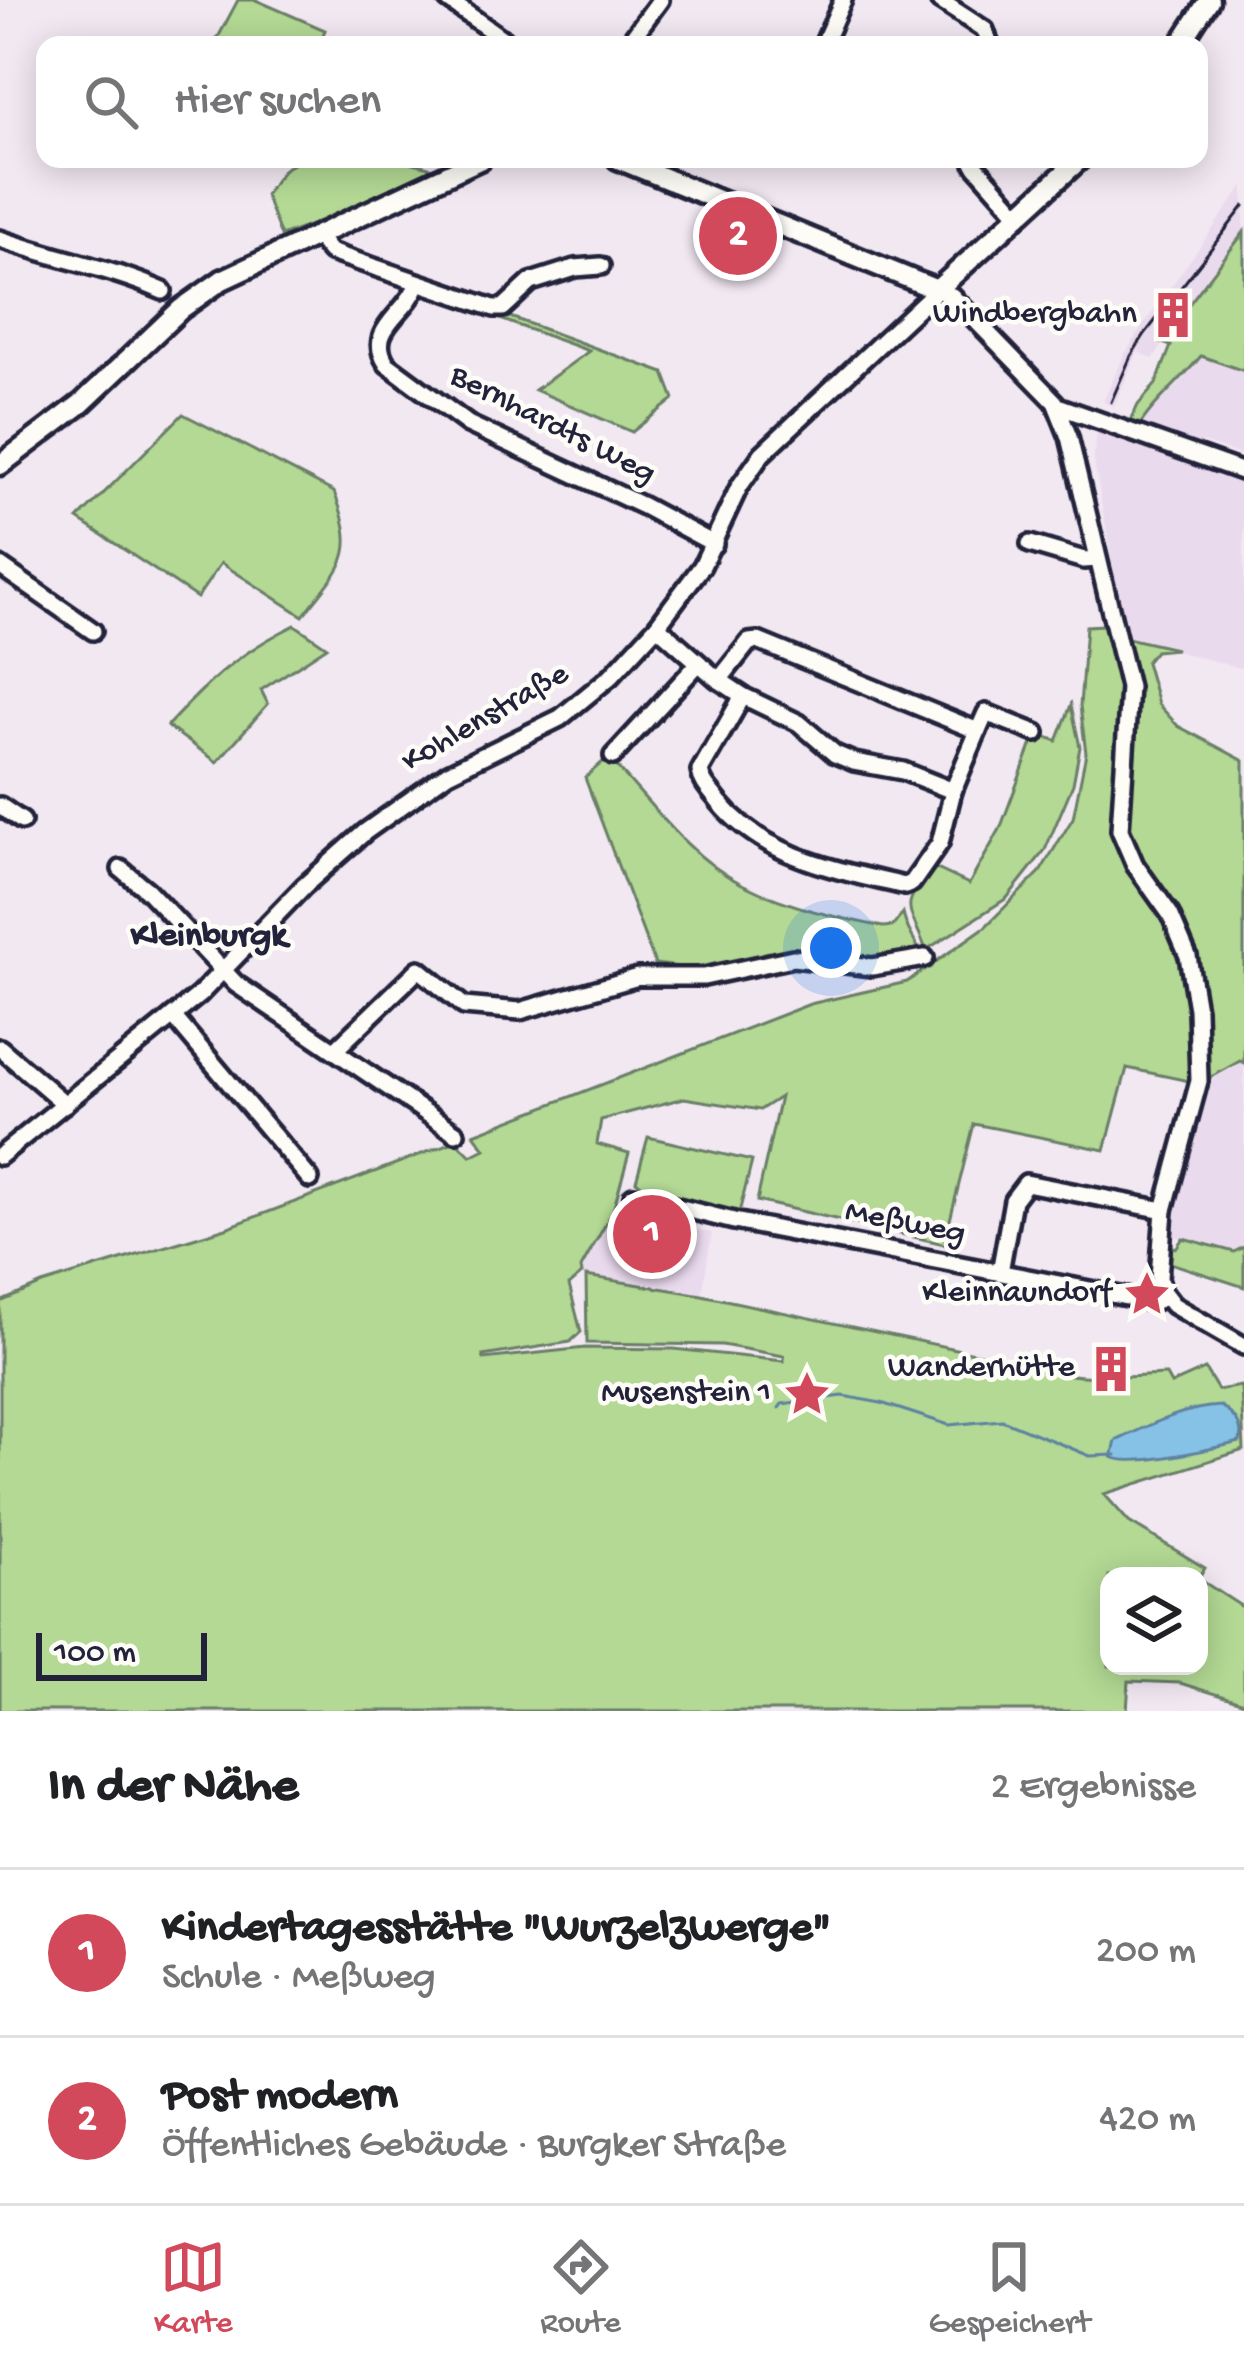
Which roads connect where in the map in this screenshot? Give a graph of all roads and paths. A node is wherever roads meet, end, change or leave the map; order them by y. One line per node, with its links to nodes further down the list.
1 (448, 0): 6 (street)
2 (660, 0): 7 (street)
3 (843, 0): 8 (street)
4 (940, 0): 9 (street)
5 (1209, 0): 10 (main road)
6 (499, 36)
7 (634, 36)
8 (827, 36)
9 (985, 36)
10 (1186, 36)
11 (461, 168): 16 (main road)
12 (641, 168): 20 (main road)
13 (976, 168): 15 (street)
14 (1070, 168): 15 (main road, Kohlenstraße)
15 (1019, 215): 20 (main road, Kohlenstraße)
16 (316, 235): 19 (street); 23 (main road)
17 (0, 238): 21 (street)
18 (601, 266): 19 (street)
19 (417, 285): 25 (street, Bernhardts Weg)
20 (937, 290): 22 (street); 25 (street, Kohlenstraße)
21 (163, 292)
22 (1058, 406): 24 (street); 27 (street)
23 (0, 465)
24 (1244, 472)
25 (714, 544): 29 (street, Kohlenstraße)
26 (1030, 544): 27 (street)
27 (1097, 559): 51 (street)
28 (0, 566): 30 (street)
29 (657, 626): 31 (street); 42 (street, Kohlenstraße)
30 (93, 631)
31 (698, 664): 32 (street); 36 (street)
32 (719, 680): 33 (street); 34 (street)
33 (742, 696): 37 (street); 37 (street)
34 (978, 731): 35 (street); 37 (street)
35 (1036, 733)
36 (613, 757)
37 (953, 791)
38 (0, 806): 39 (street)
39 (22, 821)
40 (121, 869): 42 (street)
41 (926, 958): 45 (street)
42 (224, 971): 43 (street, Kohlenstraße); 45 (street)
43 (173, 1016): 46 (street, Kohlenstraße); 49 (street)
44 (0, 1048): 46 (street)
45 (337, 1049): 47 (street)
46 (64, 1104): 48 (street, Kohlenstraße)
47 (456, 1133)
48 (0, 1156)
49 (310, 1179)
50 (633, 1196): 52 (street, Meßweg)
51 (1164, 1210): 52 (street); 53 (street)
52 (1000, 1272): 53 (street, Meßweg)
53 (1166, 1297): 54 (street)
54 (1244, 1346)

